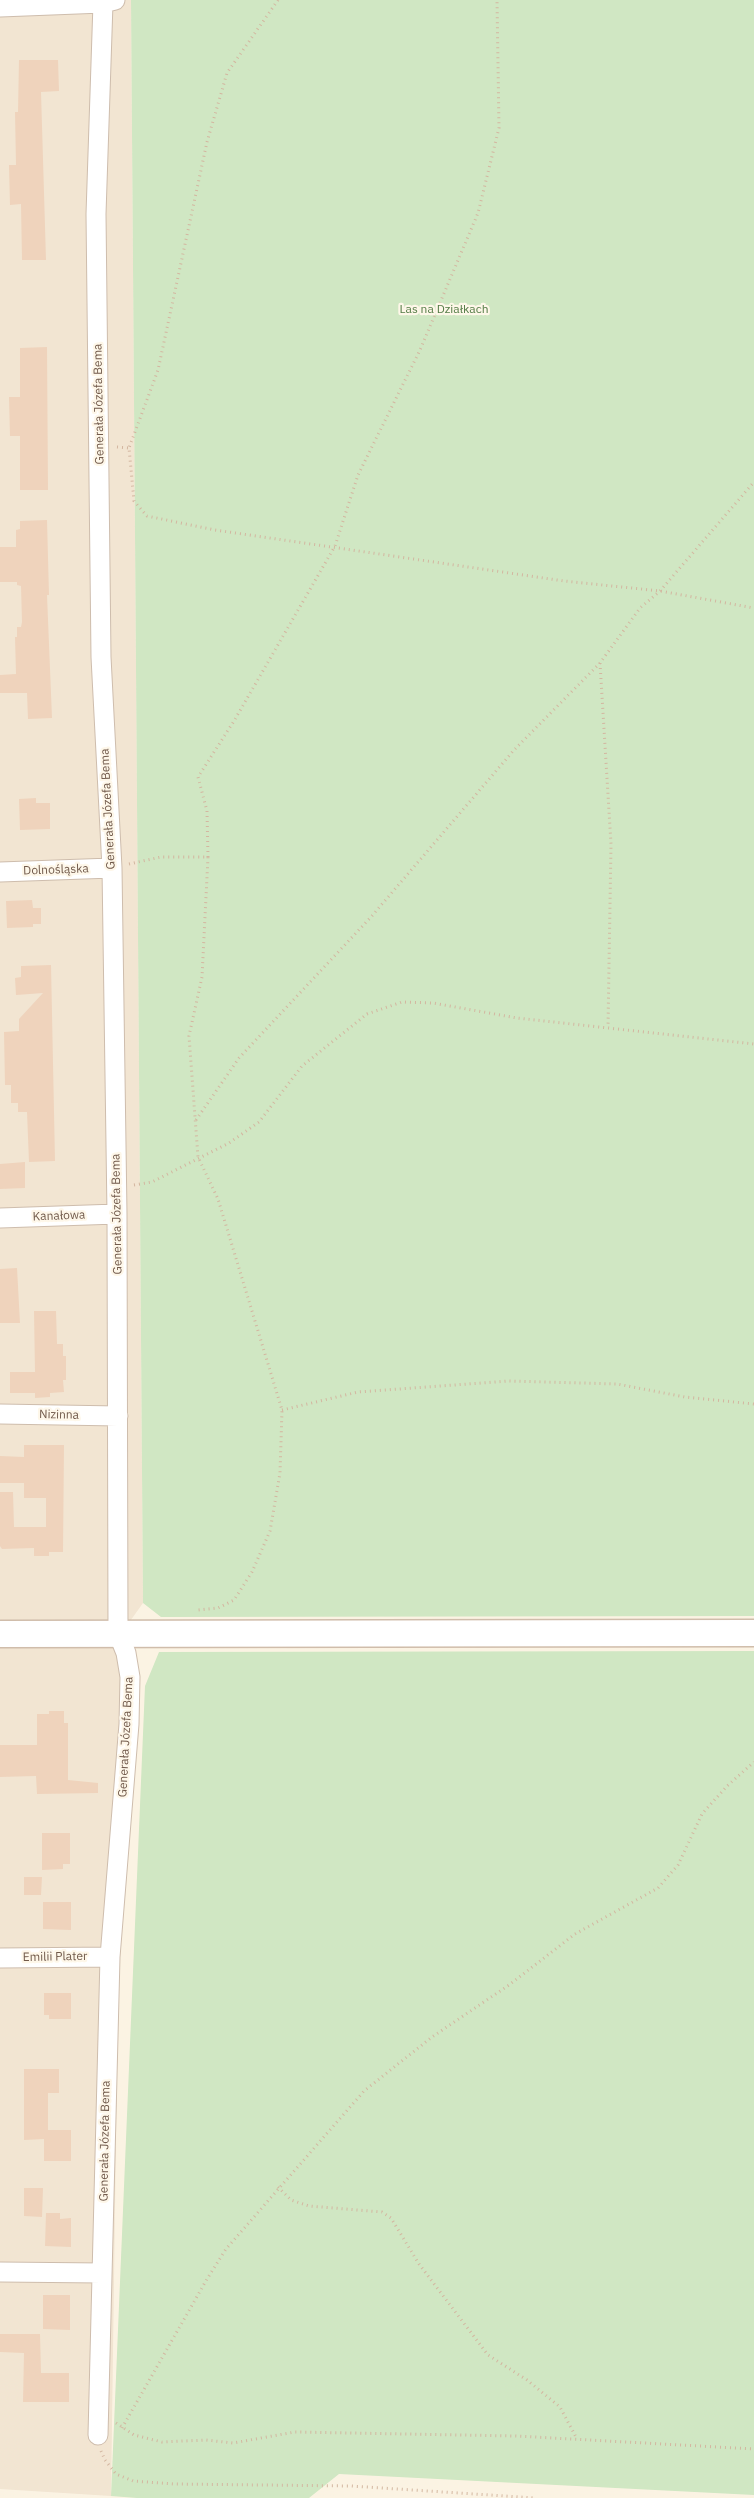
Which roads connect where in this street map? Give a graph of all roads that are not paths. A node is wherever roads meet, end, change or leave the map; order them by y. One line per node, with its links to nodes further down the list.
1 (109, 2): 2 (street); 3 (street, Generała Józefa Bema)
2 (0, 7)
3 (112, 868): 4 (street, Dolnośląska); 5 (street, Generała Józefa Bema)
4 (0, 872)
5 (117, 1214): 6 (street, Kanałowa); 8 (street, Generała Józefa Bema)
6 (0, 1218)
7 (0, 1414): 8 (street, Nizinna)
8 (118, 1416): 9 (street, Generała Józefa Bema)
9 (118, 1633): 10 (main road); 11 (main road); 12 (street, Generała Józefa Bema)
10 (754, 1633)
11 (0, 1634)
12 (110, 1957): 13 (street, Emilii Plater); 15 (street, Generała Józefa Bema)
13 (0, 1958)
14 (0, 2272): 15 (street)
15 (102, 2273): 16 (street, Generała Józefa Bema)
16 (98, 2433)

